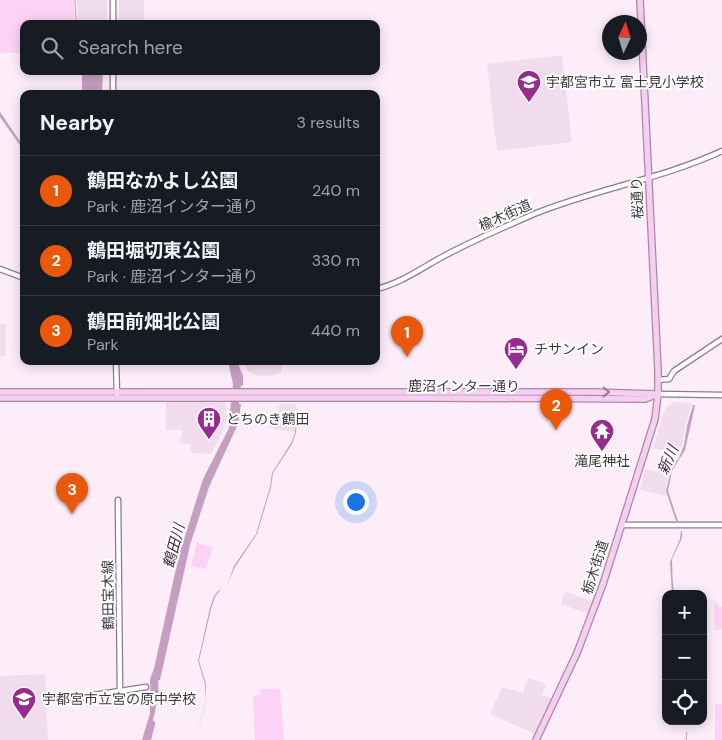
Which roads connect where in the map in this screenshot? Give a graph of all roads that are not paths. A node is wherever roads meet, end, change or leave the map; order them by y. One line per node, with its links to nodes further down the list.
1 (113, 0): 3 (street)
2 (640, 0): 7 (main road, 桜通り)
3 (113, 20)
4 (113, 75): 5 (street)
5 (114, 90)
6 (722, 151): 7 (street, 楡木街道)
7 (649, 176): 10 (street, 楡木街道); 13 (main road, 桜通り)
8 (0, 269): 9 (street)
9 (20, 276)
10 (380, 288)
11 (722, 339): 13 (street)
12 (116, 365): 16 (street)
13 (658, 380): 15 (main road, 桜通り)
14 (0, 392): 18 (main road, 鹿沼インター通り)
15 (658, 394): 16 (main road, 鹿沼インター通り); 17 (street); 21 (main road, 栃木街道)
16 (117, 395): 18 (main road, 鹿沼インター通り)
17 (722, 395)
18 (5, 396): 19 (street)
19 (0, 402)
20 (118, 500): 24 (street, 鶴田宝木線)
21 (622, 525): 22 (street); 26 (main road, 栃木街道)
22 (722, 526)
23 (146, 687): 24 (street)
24 (120, 691): 25 (street)
25 (49, 696)
26 (536, 740)

